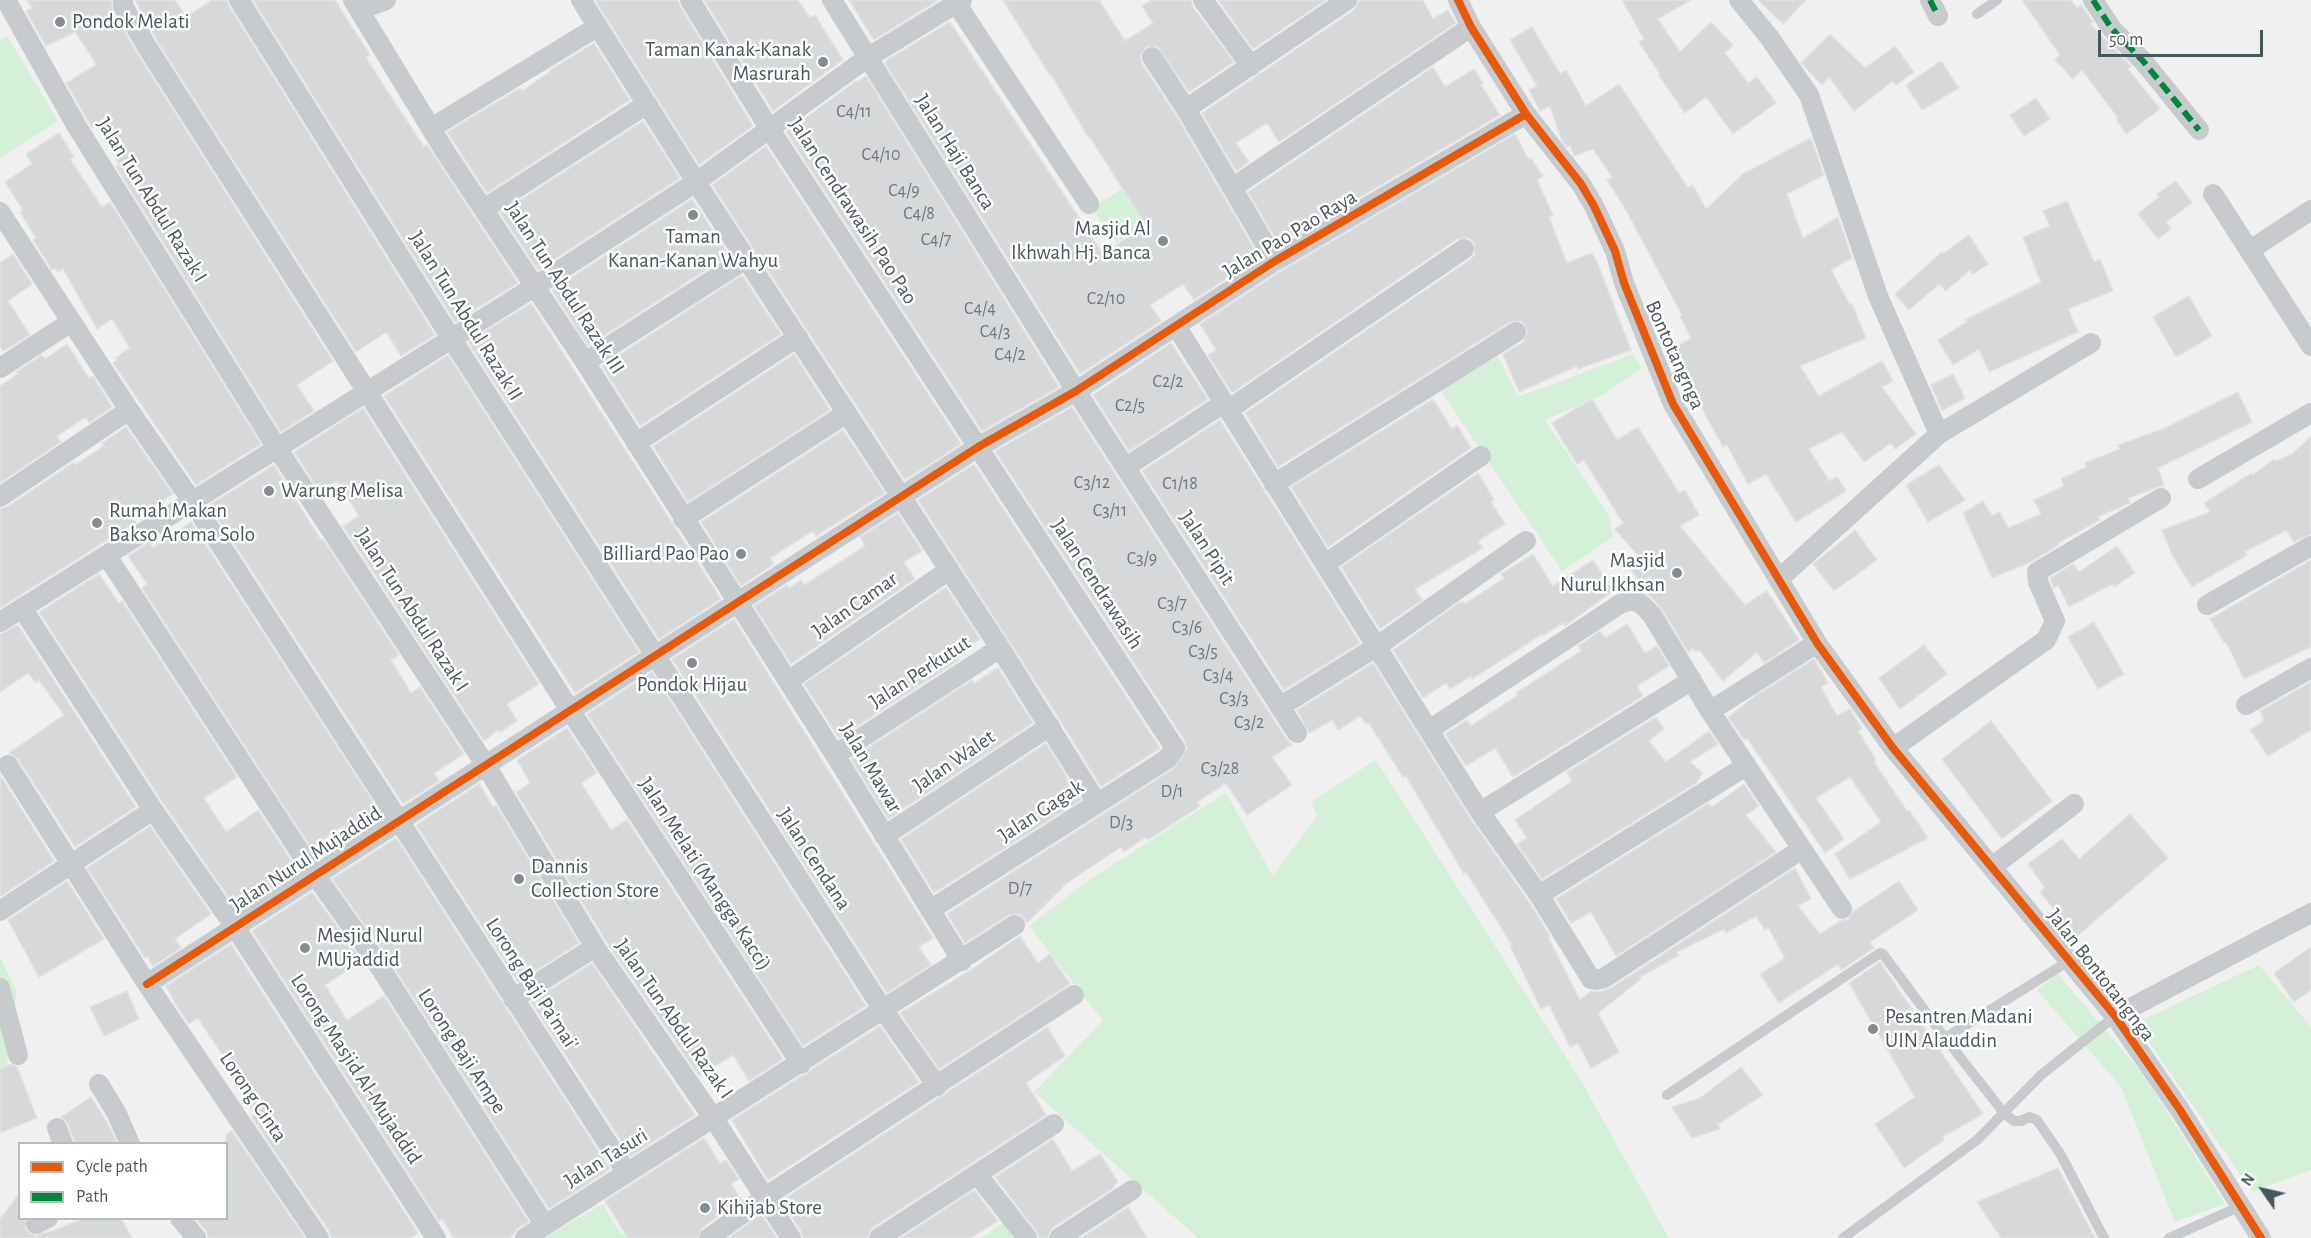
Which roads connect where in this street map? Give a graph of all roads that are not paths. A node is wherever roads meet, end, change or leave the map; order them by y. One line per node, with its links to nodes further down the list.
1 (6, 0): 59 (street, Jalan Tun Abdul Razak I)
2 (123, 0): 50 (street, Jalan Melati (Mangga Kacci))
3 (239, 0): 45 (street, Jalan Tun Abdul Razak II)
4 (386, 0): 15 (street)
5 (581, 0): 17 (street)
6 (690, 0): 26 (street, Jalan Cendrawasih Pao Pao)
7 (832, 0): 20 (street, Jalan Haji Banca)
8 (1203, 0): 21 (street)
9 (1347, 0): 21 (street)
10 (1458, 0): 18 (street, Bontotangnga)
11 (1739, 0): 56 (street)
12 (1997, 0): 16 (lane)
13 (2093, 0): 27 (street)
14 (958, 1): 20 (street); 31 (street)
15 (356, 5): 25 (street, Jalan Tun Abdul Razak III)
16 (1977, 14)
17 (597, 27): 22 (street); 25 (street)
18 (1471, 27): 24 (street, Bontotangnga); 29 (street)
19 (1152, 57): 23 (street)
20 (867, 58): 26 (street); 51 (street, Jalan Haji Banca)
21 (1251, 66): 23 (street)
22 (647, 104): 28 (street); 32 (street)
23 (1186, 109): 29 (street)
24 (1526, 114): 39 (street, Jalan Pao Pao Raya); 74 (street, Bontotangnga)
25 (431, 128): 32 (street, Jalan Tun Abdul Razak III)
26 (770, 128): 28 (street); 58 (street, Jalan Cendrawasih Pao Pao)
27 (2199, 130)
28 (696, 182): 38 (street); 40 (street)
29 (1232, 188): 39 (street)
30 (2213, 194): 37 (street)
31 (1089, 204)
32 (484, 209): 40 (street, Jalan Tun Abdul Razak III)
33 (2311, 210): 37 (street)
34 (0, 212): 35 (street, Lorong Baji Pa'mai')
35 (7, 238): 41 (street, Lorong Baji Pa'mai')
36 (1464, 249): 52 (street)
37 (2250, 250): 47 (street)
38 (747, 258): 44 (street); 48 (street)
39 (1275, 261): 42 (street, Jalan Pao Pao Raya)
40 (534, 287): 45 (street); 48 (street, Jalan Tun Abdul Razak III)
41 (70, 322): 49 (street); 53 (street, Lorong Baji Pa'mai')
42 (1176, 326): 51 (street, Jalan Pao Pao Raya); 52 (street)
43 (1516, 332): 63 (street)
44 (798, 337): 55 (street); 57 (street)
45 (451, 338): 50 (street); 82 (street, Jalan Tun Abdul Razak II)
46 (2091, 343): 56 (street)
47 (2311, 346)
48 (585, 362): 57 (street, Jalan Tun Abdul Razak III)
49 (0, 368)
50 (368, 391): 59 (street); 88 (street, Jalan Melati (Mangga Kacci))
51 (1076, 391): 58 (street, Jalan Pao Pao Raya); 61 (street, Jalan Pipit)
52 (1226, 407): 61 (street); 63 (street)
53 (129, 410): 65 (street); 67 (street, Lorong Baji Pa'mai')
54 (2311, 412): 62 (street)
55 (847, 413): 64 (street); 68 (street)
56 (1939, 434): 74 (street)
57 (636, 443): 68 (street, Jalan Tun Abdul Razak III)
58 (978, 447): 64 (street, Jalan Pao Pao Raya); 93 (street, Jalan Cendrawasih)
59 (277, 448): 67 (street); 96 (street, Jalan Tun Abdul Razak I)
60 (1481, 456): 72 (street)
61 (1126, 467): 87 (street, Jalan Pipit)
62 (2198, 479)
63 (1274, 484): 72 (street)
64 (901, 496): 73 (street); 75 (street, Jalan Pao Pao Raya)
65 (0, 497)
66 (2161, 498): 94 (street)
67 (192, 501): 71 (street); 103 (street, Lorong Baji Pa'mai')
68 (683, 519): 75 (street, Jalan Tun Abdul Razak III)
69 (1526, 541): 80 (street)
70 (2311, 546): 76 (street)
71 (107, 556): 77 (street); 108 (street, Lorong Baji Ampe)
72 (1325, 564): 80 (street)
73 (950, 570): 81 (street); 85 (street, Jalan Camar)
74 (1779, 579): 79 (street, Bontotangnga)
75 (737, 602): 82 (street, Jalan Nurul Mujaddid); 85 (street, Jalan Mawar)
76 (2207, 605)
77 (22, 608): 78 (street); 101 (street, Lorong Masjid Al-Mujaddid)
78 (0, 622)
79 (1817, 643): 89 (street); 94 (street, Bontotangnga)
80 (1376, 647): 87 (street); 91 (street)
81 (1000, 648): 90 (street); 95 (street, Jalan Perkutut)
82 (654, 655): 88 (street, Jalan Nurul Mujaddid); 123 (street, Jalan Cendana)
83 (2311, 668): 86 (street)
84 (1692, 680): 89 (street); 91 (street); 102 (street)
85 (788, 681): 95 (street, Jalan Mawar)
86 (2246, 705)
87 (1281, 706): 92 (street, Jalan Pipit)
88 (570, 710): 96 (street, Jalan Nurul Mujaddid); 127 (street, Jalan Melati (Mangga Kacci))
89 (1710, 711): 98 (street)
90 (1050, 726): 99 (street); 104 (street, Jalan Walet)
91 (1429, 730): 102 (street)
92 (1298, 733)
93 (1175, 748): 99 (street, Jalan Gagak)
94 (1893, 748): 107 (street, Jalan Bontotangnga)
95 (835, 755): 104 (street, Jalan Mawar)
96 (485, 764): 103 (street, Jalan Nurul Mujaddid); 116 (street, Jalan Tun Abdul Razak I)
97 (8, 765): 106 (street, Lorong Cinta)
98 (1746, 766): 105 (street); 109 (street)
99 (1097, 803): 111 (street, Jalan Gagak)
100 (2074, 804): 107 (street)
101 (153, 810): 106 (street); 115 (street, Lorong Masjid Al-Mujaddid)
102 (1480, 812): 109 (street)
103 (400, 820): 108 (street, Jalan Nurul Mujaddid); 122 (street, Lorong Baji Pa'mai')
104 (884, 836): 111 (street, Jalan Mawar)
105 (1802, 849): 109 (street); 110 (street)
106 (71, 863): 112 (street); 119 (street, Lorong Cinta)
107 (1992, 867): 118 (street, Jalan Bontotangnga)
108 (315, 875): 115 (street, Jalan Nurul Mujaddid); 141 (street, Lorong Baji Ampe)
109 (1539, 895)
110 (1842, 909)
111 (930, 910): 117 (street, Jalan Mawar)
112 (0, 911)
113 (2311, 913): 124 (street)
114 (1015, 925): 117 (street, Jalan Tasuri)
115 (235, 927): 119 (street, Jalan Nurul Mujaddid); 144 (street, Lorong Masjid Al-Mujaddid)
116 (595, 947): 122 (street); 132 (street, Jalan Tun Abdul Razak I)
117 (962, 961): 123 (street, Jalan Tasuri)
118 (2069, 961): 124 (street, Jalan Bontotangnga); 125 (lane)
119 (147, 984): 143 (street, Lorong Cinta)
120 (0, 988): 126 (street)
121 (1074, 995): 129 (street)
122 (513, 999): 135 (street, Lorong Baji Pa'mai')
123 (884, 1011): 127 (street, Jalan Tasuri); 129 (street, Jalan Cendana)
124 (2115, 1016): 131 (lane); 139 (street, Jalan Bontotangnga)
125 (1945, 1038): 130 (lane); 131 (lane)
126 (18, 1055)
127 (801, 1064): 132 (street, Jalan Tasuri)
128 (99, 1084): 134 (street)
129 (937, 1086): 138 (street)
130 (1667, 1095)
131 (2004, 1113): 151 (lane); 152 (lane)
132 (714, 1119): 135 (street, Jalan Tasuri); 138 (street, Jalan Tun Abdul Razak I)
133 (1054, 1124): 136 (street)
134 (130, 1142)
135 (627, 1173): 141 (street, Jalan Tasuri)
136 (977, 1174): 148 (street); 149 (street)
137 (1132, 1190): 150 (street)
138 (765, 1197): 146 (street); 147 (street, Jalan Tun Abdul Razak I)
139 (2241, 1206): 153 (lane); 154 (street, Jalan Bontotangnga)
140 (182, 1220): 142 (street)
141 (545, 1225): 145 (street, Jalan Tasuri)
142 (196, 1238)
143 (319, 1238)
144 (436, 1238)
145 (525, 1238)
146 (709, 1238)
147 (791, 1238)
148 (879, 1238)
149 (1027, 1238)
150 (1059, 1238)
151 (1843, 1238)
152 (2104, 1238)
153 (2169, 1238)
154 (2261, 1238)

